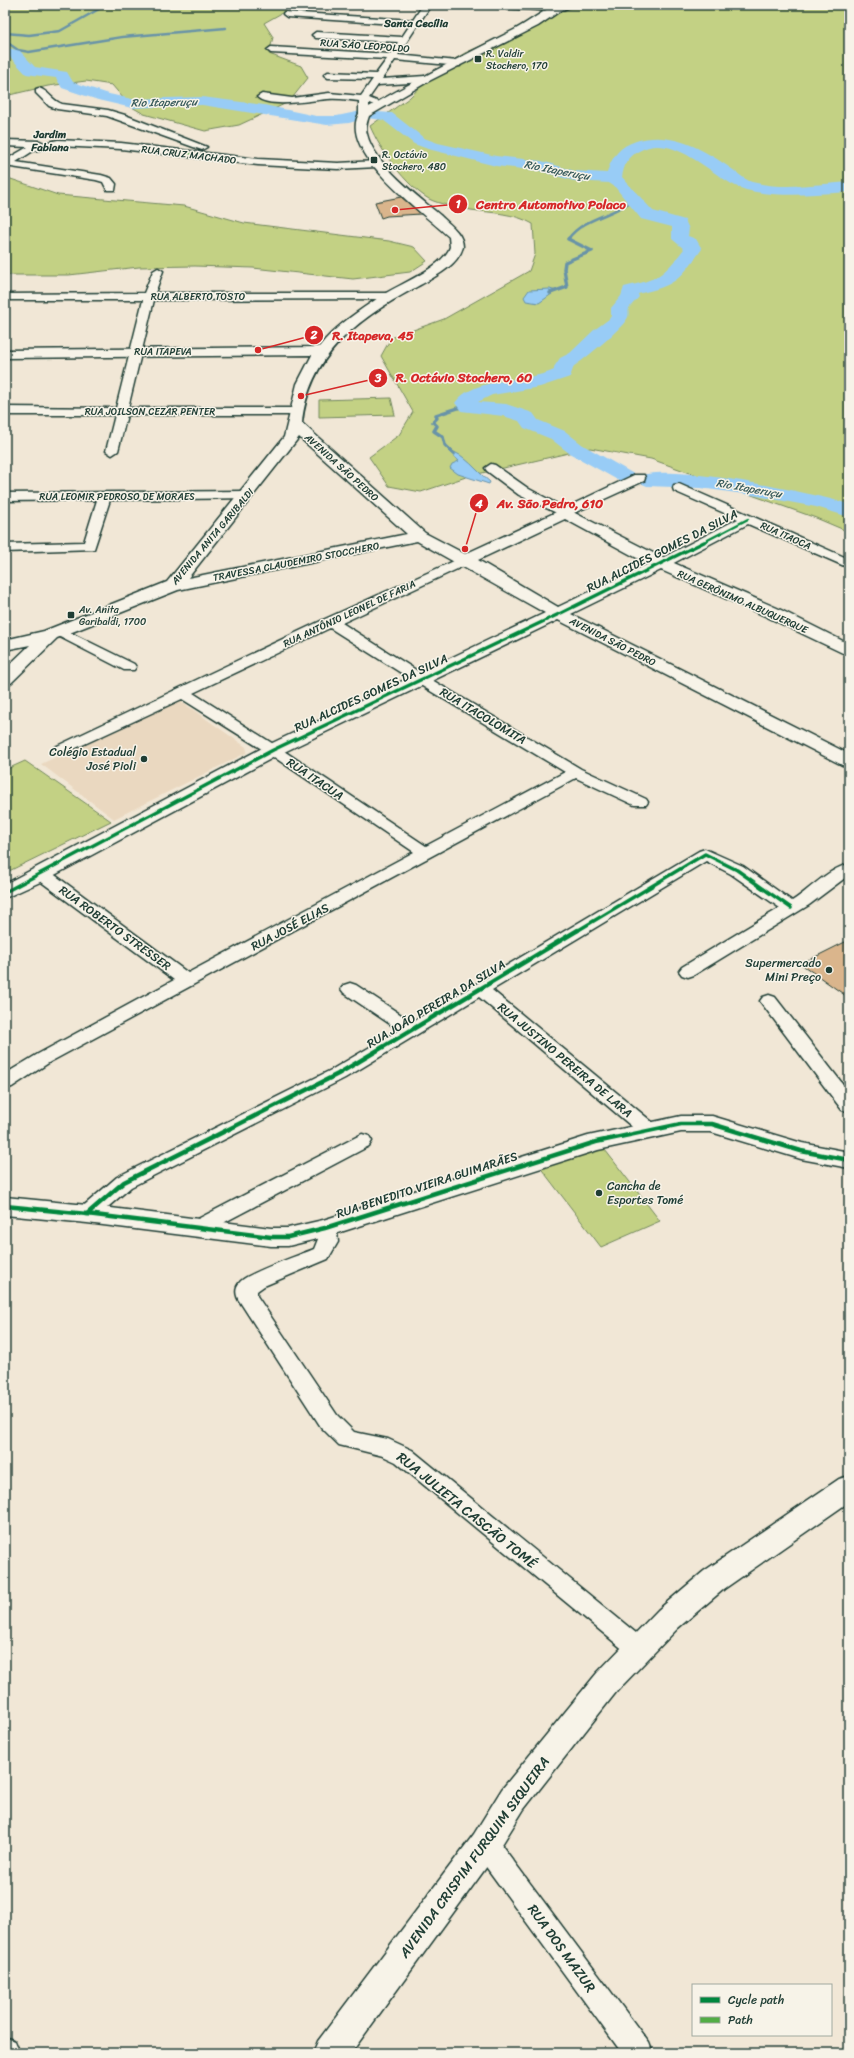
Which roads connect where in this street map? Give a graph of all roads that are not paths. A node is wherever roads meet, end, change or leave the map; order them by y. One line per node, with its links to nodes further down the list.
1 (427, 5): 6 (street)
2 (487, 5): 4 (street)
3 (569, 5): 4 (street)
4 (556, 9): 11 (street)
5 (287, 14): 6 (street)
6 (416, 24): 8 (street)
7 (316, 35): 8 (street)
8 (403, 40): 10 (street)
9 (271, 50): 10 (street, RUA SÃO LEOPOLDO)
10 (392, 57): 11 (street, RUA SÃO LEOPOLDO); 14 (street)
11 (457, 64): 13 (street)
12 (328, 74): 14 (street)
13 (425, 79): 14 (street); 18 (street)
14 (378, 80): 17 (street)
15 (39, 91): 22 (street)
16 (262, 97): 17 (street)
17 (364, 99): 18 (street); 19 (street)
18 (386, 101): 19 (street)
19 (364, 114): 24 (street, AVENIDA ANITA GARIBALDI)
20 (5, 143): 21 (street)
21 (47, 144): 22 (street, RUA CRUZ MACHADO); 23 (street, RUA CRUZ MACHADO)
22 (222, 158): 24 (street, RUA CRUZ MACHADO)
23 (6, 163): 25 (street)
24 (377, 164): 28 (street, AVENIDA ANITA GARIBALDI)
25 (111, 188)
26 (158, 271): 27 (street)
27 (149, 296): 28 (street, RUA ALBERTO TOSTO); 29 (street, RUA ALBERTO TOSTO); 30 (street)
28 (390, 296): 31 (street, AVENIDA ANITA GARIBALDI)
29 (5, 298)
30 (136, 351): 31 (street, RUA ITAPEVA); 32 (street, RUA ITAPEVA); 34 (street)
31 (321, 351): 35 (street, AVENIDA ANITA GARIBALDI)
32 (5, 354)
33 (5, 411): 34 (street, RUA JOILSON CEZAR PENTER)
34 (122, 411): 35 (street, RUA JOILSON CEZAR PENTER); 38 (street)
35 (296, 419): 36 (street, AVENIDA SÃO PEDRO); 37 (street, AVENIDA ANITA GARIBALDI)
36 (314, 442): 37 (street); 47 (street, AVENIDA SÃO PEDRO)
37 (286, 445): 42 (street, AVENIDA ANITA GARIBALDI)
38 (112, 451)
39 (491, 468): 45 (street, RUA GERÔNIMO ALBUQUERQUE)
40 (639, 478): 45 (street, RUA ANTÔNIO LEONEL DE FARIA)
41 (678, 488): 46 (street, RUA ITAOCA)
42 (246, 495): 43 (street, RUA LEOMIR PEDROSO DE MORAES); 50 (street, AVENIDA ANITA GARIBALDI)
43 (105, 496): 44 (street, RUA LEOMIR PEDROSO DE MORAES); 48 (street)
44 (5, 497)
45 (565, 513): 49 (street, RUA ANTÔNIO LEONEL DE FARIA); 51 (street, RUA GERÔNIMO ALBUQUERQUE)
46 (748, 519): 51 (street, RUA ALCIDES GOMES DA SILVA); 52 (street, RUA ITAOCA)
47 (420, 536): 49 (street, AVENIDA SÃO PEDRO); 53 (street, TRAVESSA CLAUDEMIRO STOCCHERO)
48 (5, 548)
49 (465, 560): 55 (street, AVENIDA SÃO PEDRO); 56 (street, RUA ANTÔNIO LEONEL DE FARIA)
50 (191, 562): 53 (street); 54 (street, AVENIDA ANITA GARIBALDI)
51 (661, 564): 55 (street, RUA ALCIDES GOMES DA SILVA); 59 (street, RUA GERÔNIMO ALBUQUERQUE)
52 (849, 564)
53 (217, 577): 54 (street, TRAVESSA CLAUDEMIRO STOCCHERO)
54 (173, 586): 57 (street, AVENIDA ANITA GARIBALDI)
55 (559, 614): 63 (street, RUA ALCIDES GOMES DA SILVA); 67 (street, AVENIDA SÃO PEDRO)
56 (330, 622): 63 (street, RUA ITACOLOMITA); 64 (street, RUA ANTÔNIO LEONEL DE FARIA)
57 (55, 633): 58 (street); 60 (street, AVENIDA ANITA GARIBALDI); 61 (street)
58 (5, 646): 60 (street)
59 (849, 651)
60 (23, 659): 62 (street, AVENIDA ANITA GARIBALDI)
61 (129, 667)
62 (5, 679)
63 (422, 680): 66 (street, RUA ALCIDES GOMES DA SILVA); 68 (street, RUA ITACOLOMITA)
64 (183, 692): 65 (street, RUA ANTÔNIO LEONEL DE FARIA); 66 (street, RUA ITACUA)
65 (60, 750)
66 (273, 750): 70 (street, RUA ITACUA); 72 (street, RUA ALCIDES GOMES DA SILVA)
67 (849, 761)
68 (576, 772): 69 (street, RUA ITACOLOMITA); 70 (street, RUA JOSÉ ELIAS)
69 (640, 802)
70 (426, 853): 76 (street, RUA JOSÉ ELIAS)
71 (849, 869): 74 (street)
72 (42, 874): 73 (street, RUA ALCIDES GOMES DA SILVA); 76 (street, RUA ROBERTO STRESSER)
73 (5, 892)
74 (791, 908): 75 (street); 78 (street, RUA JOÃO PEREIRA DA SILVA)
75 (688, 971)
76 (188, 982): 81 (street, RUA JOSÉ ELIAS)
77 (350, 989): 80 (street)
78 (481, 990): 80 (street, RUA JOÃO PEREIRA DA SILVA); 83 (street, RUA JUSTINO PEREIRA DE LARA)
79 (769, 1001): 82 (street)
80 (412, 1030): 87 (street, RUA JOÃO PEREIRA DA SILVA)
81 (5, 1083)
82 (849, 1105)
83 (650, 1131): 85 (street, RUA BENEDITO VIEIRA GUIMARÃES); 89 (street, RUA BENEDITO VIEIRA GUIMARÃES)
84 (362, 1142): 88 (street)
85 (849, 1160)
86 (5, 1206): 87 (street, RUA BENEDITO VIEIRA GUIMARÃES)
87 (87, 1214): 88 (street, RUA BENEDITO VIEIRA GUIMARÃES)
88 (199, 1227): 89 (street, RUA BENEDITO VIEIRA GUIMARÃES)
89 (325, 1228): 91 (street, RUA JULIETA CASCÃO TOMÉ)
90 (849, 1487): 91 (street, AVENIDA CRISPIM FURQUIM SIQUEIRA)
91 (639, 1649): 92 (street, AVENIDA CRISPIM FURQUIM SIQUEIRA)
92 (485, 1844): 93 (street, AVENIDA CRISPIM FURQUIM SIQUEIRA); 94 (street, RUA DOS MAZUR)
93 (330, 2053)
94 (639, 2053)

